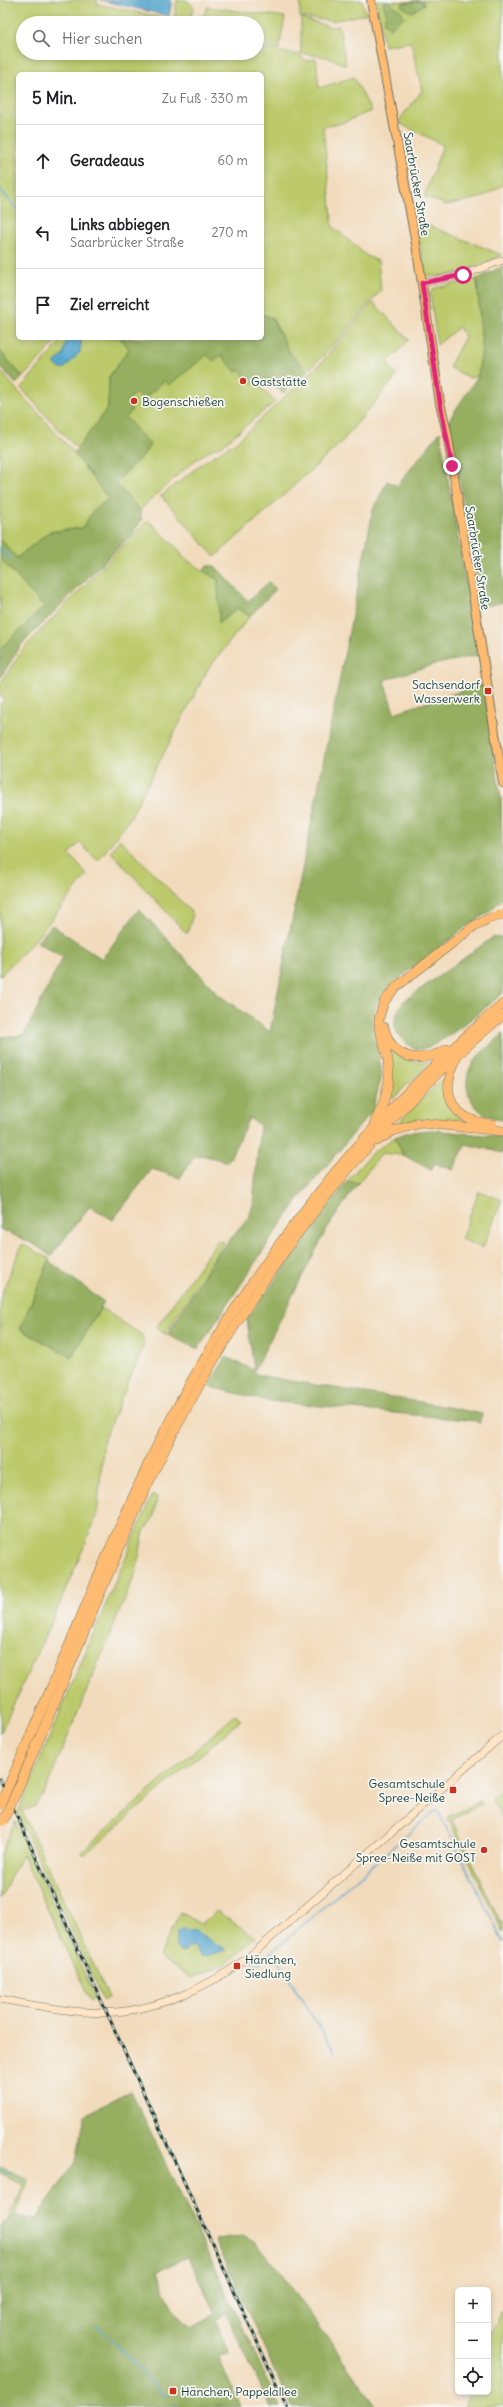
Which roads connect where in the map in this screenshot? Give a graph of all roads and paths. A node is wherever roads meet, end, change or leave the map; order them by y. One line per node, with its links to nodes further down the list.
1 (371, 0): 3 (main road, Saarbrücker Straße)
2 (503, 260): 3 (main road)
3 (422, 283): 4 (main road, Saarbrücker Straße)
4 (503, 783)
5 (503, 915): 12 (highway)
6 (503, 921): 9 (highway)
7 (503, 1004): 9 (highway)
8 (503, 1015): 10 (highway)
9 (461, 1041): 12 (highway)
10 (460, 1053): 11 (highway); 14 (highway)
11 (503, 1125)
12 (371, 1131): 16 (highway, bridge)
13 (503, 1131): 14 (highway)
14 (366, 1148): 17 (highway, bridge)
15 (503, 1735): 18 (main road)
16 (0, 1805)
17 (2, 1824)
18 (0, 1999)

